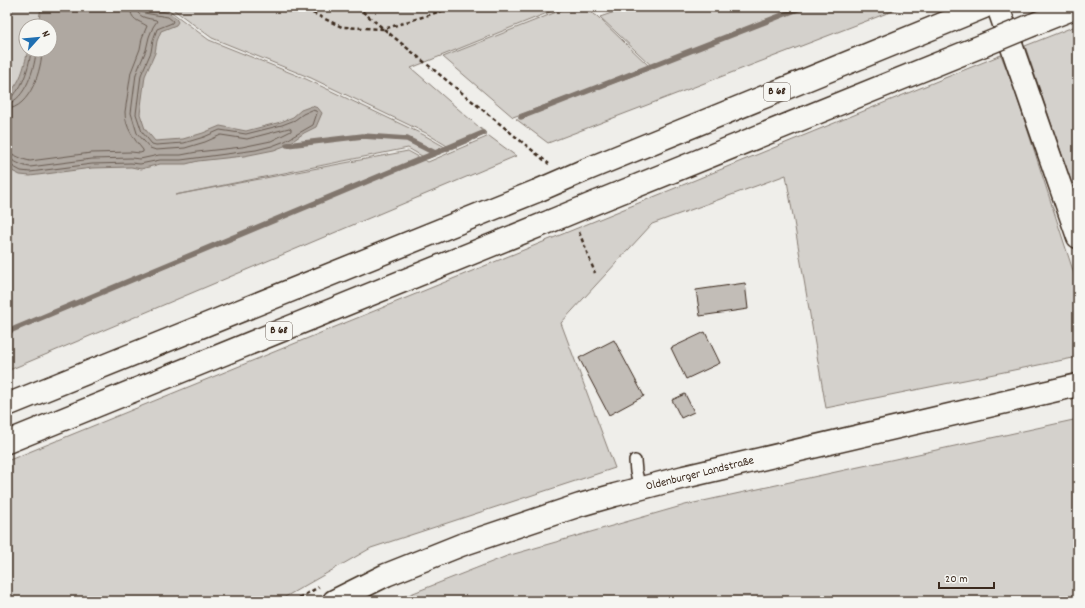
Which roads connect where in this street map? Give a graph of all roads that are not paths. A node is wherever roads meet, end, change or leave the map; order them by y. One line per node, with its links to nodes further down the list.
1 (998, 7): 4 (main road)
2 (1077, 7): 7 (main road, B 68, bridge)
3 (977, 10): 6 (main road, B 68, bridge)
4 (1078, 237)
5 (1078, 385): 9 (main road, Oldenburger Landstraße)
6 (7, 405)
7 (7, 442)
8 (635, 461): 9 (lane)
9 (640, 488): 10 (main road, Oldenburger Landstraße)
10 (334, 601)

